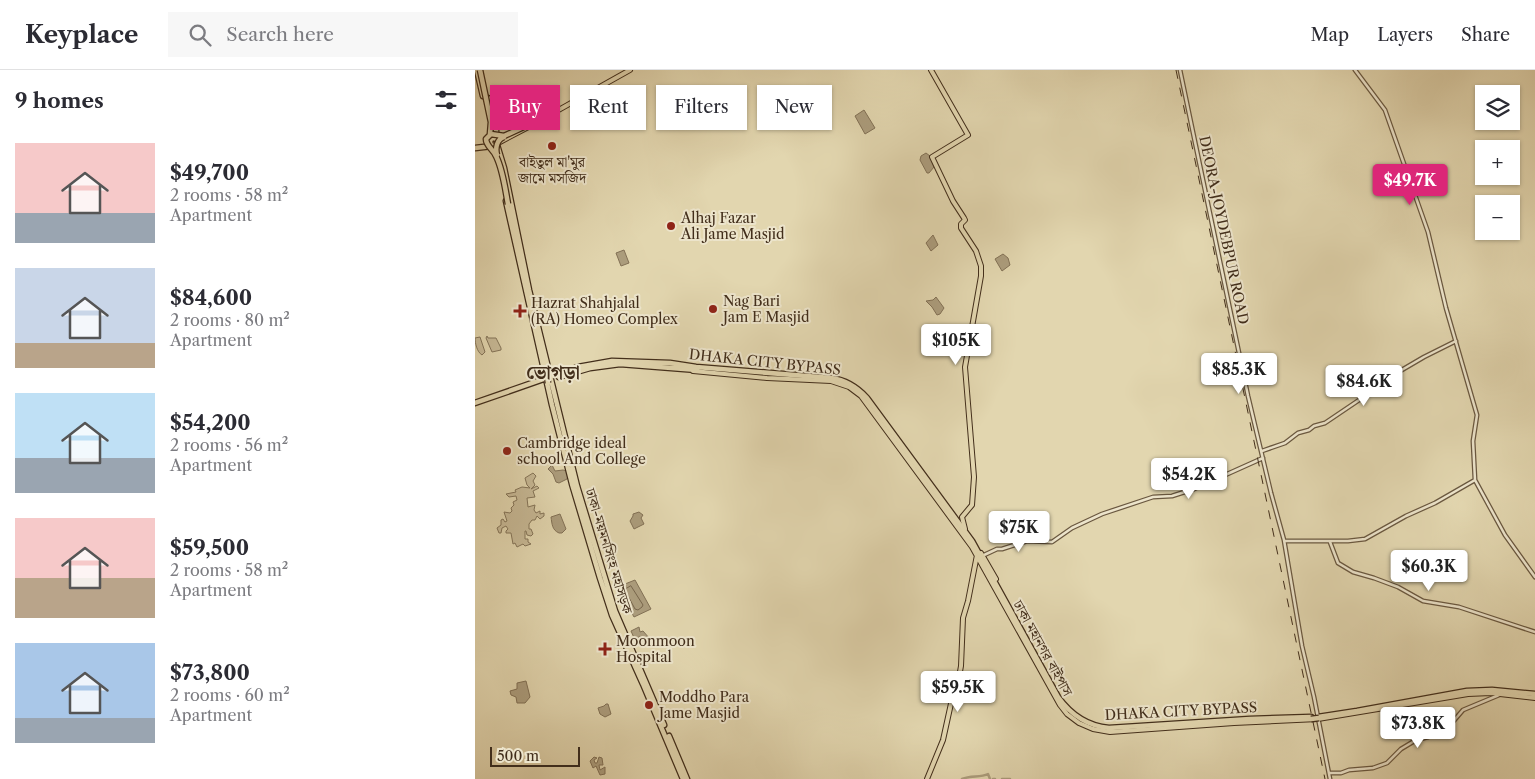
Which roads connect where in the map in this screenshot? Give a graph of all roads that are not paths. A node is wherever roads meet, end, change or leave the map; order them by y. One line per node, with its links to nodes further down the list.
1 (479, 70): 7 (highway); 11 (highway); 13 (highway, bridge)
2 (627, 70): 6 (main road); 14 (main road)
3 (931, 70): 26 (main road)
4 (1180, 70): 23 (street, DEORA-JOYDEBPUR ROAD)
5 (1355, 70): 19 (street)
6 (560, 108)
7 (489, 120): 13 (highway); 15 (highway)
8 (516, 130): 12 (main road)
9 (517, 130): 13 (highway, bridge)
10 (517, 130): 17 (highway, bridge)
11 (496, 133): 12 (main road); 13 (highway)
12 (504, 134): 13 (main road)
13 (493, 141): 14 (main road); 15 (highway); 16 (highway); 18 (highway); 18 (highway, bridge)
14 (504, 141): 16 (main road)
15 (476, 146)
16 (499, 154): 17 (highway)
17 (506, 183): 21 (highway)
18 (508, 207): 21 (highway)
19 (1456, 341): 23 (street); 25 (street)
20 (691, 368): 21 (highway, DHAKA CITY BYPASS); 26 (main road); 29 (highway, DHAKA CITY BYPASS); 30 (main road); 37 (highway, DHAKA CITY BYPASS)
21 (548, 379): 22 (highway, DHAKA CITY BYPASS); 39 (highway)
22 (475, 404)
23 (1262, 451): 24 (street, DEORA-JOYDEBPUR ROAD)
24 (1263, 458): 27 (street, DEORA-JOYDEBPUR ROAD); 31 (street)
25 (1475, 480): 28 (street); 32 (street)
26 (965, 530): 31 (main road)
27 (1285, 541): 28 (street); 36 (street, DEORA-JOYDEBPUR ROAD)
28 (1330, 542): 33 (street)
29 (974, 547): 37 (highway, ঢাকা মহানগর বাইপাস)
30 (977, 555): 36 (main road); 40 (main road)
31 (983, 556): 36 (main road)
32 (1535, 577)
33 (1535, 632)
34 (1500, 694): 35 (main road); 36 (main road); 38 (street)
35 (1535, 695): 36 (highway, ঢাকা মহানগর বাইপাস)
36 (1318, 717): 37 (highway, ঢাকা মহানগর বাইপাস, bridge); 38 (street, DEORA-JOYDEBPUR ROAD)
37 (1311, 718)
38 (1329, 773): 41 (street, DEORA-JOYDEBPUR ROAD)
39 (685, 779)
40 (927, 779)
41 (1330, 779)

